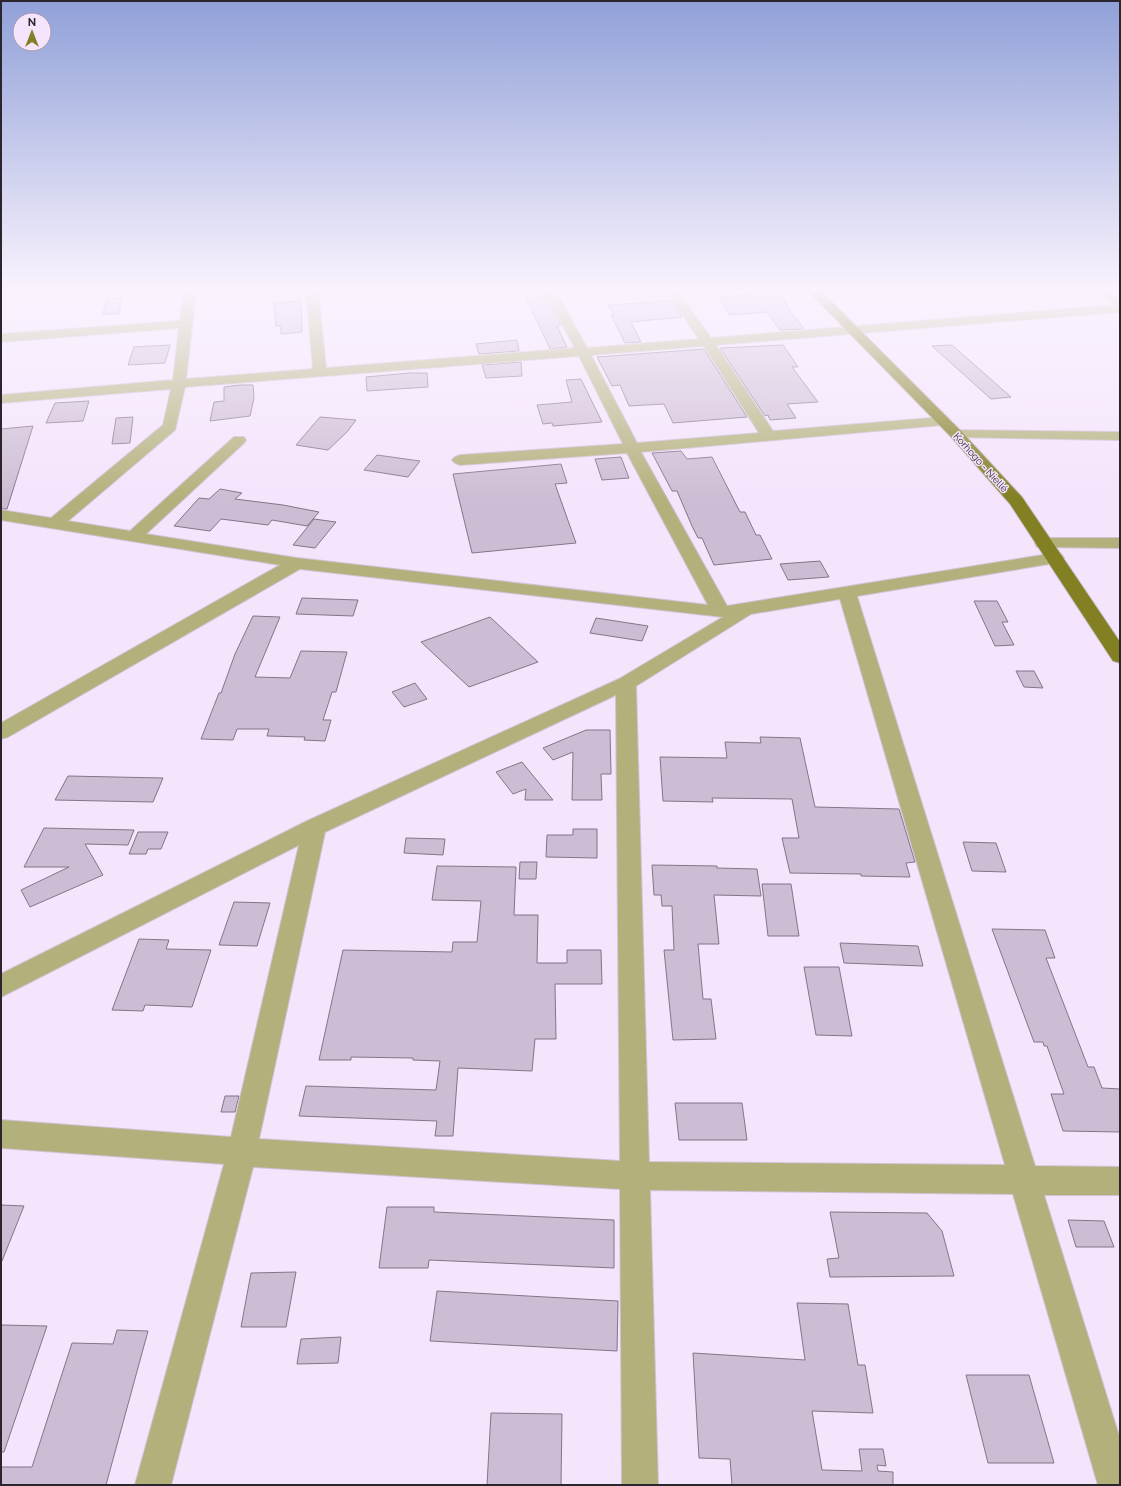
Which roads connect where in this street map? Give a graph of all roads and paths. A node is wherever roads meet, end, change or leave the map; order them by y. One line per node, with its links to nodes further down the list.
1 (182, 360): 8 (street)
2 (319, 360): 7 (street)
3 (466, 360): 7 (street)
4 (588, 360): 15 (street)
5 (720, 360): 12 (street)
6 (884, 360): 10 (main road, Korhogo - Niellé)
7 (320, 372): 8 (street)
8 (179, 383): 9 (street); 18 (street)
9 (1, 399)
10 (943, 421): 11 (main road, Korhogo - Niellé); 12 (street)
11 (956, 434): 13 (street); 21 (main road, Korhogo - Niellé)
12 (769, 436): 15 (street)
13 (1120, 436)
14 (239, 440): 19 (street)
15 (632, 448): 16 (street); 25 (street)
16 (460, 460)
17 (1, 515): 18 (street)
18 (54, 524): 19 (street)
19 (133, 537): 22 (street)
20 (1120, 543): 21 (street)
21 (1049, 551): 23 (street); 26 (main road, Korhogo - Niellé)
22 (297, 563): 25 (street); 28 (street)
23 (847, 593): 24 (street); 34 (street)
24 (750, 609): 25 (street); 27 (street)
25 (721, 612)
26 (1120, 657)
27 (626, 683): 29 (street); 33 (street)
28 (1, 732)
29 (315, 827): 30 (street); 32 (street)
30 (1, 986)
31 (1, 1134): 32 (street)
32 (242, 1152): 33 (street); 36 (street)
33 (636, 1176): 34 (street); 37 (street)
34 (1026, 1180): 35 (street); 38 (street)
35 (1120, 1181)
36 (153, 1485)
37 (640, 1485)
38 (1116, 1485)

